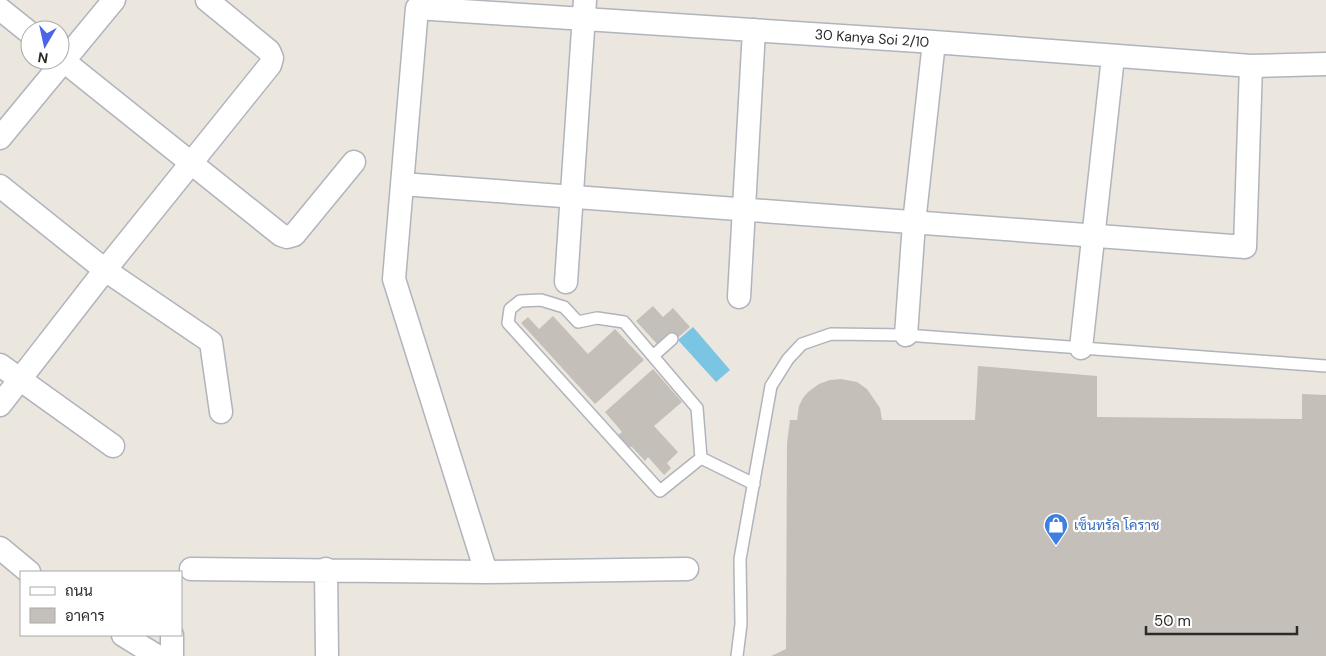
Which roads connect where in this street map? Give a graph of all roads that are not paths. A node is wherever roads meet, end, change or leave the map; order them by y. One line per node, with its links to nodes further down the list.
1 (114, 0): 8 (street)
2 (207, 0): 15 (street)
3 (0, 9): 5 (street)
4 (584, 9): 6 (street, 30 Kanya Soi 2/10); 17 (street, 30 Kanya Soi 2/10); 19 (street)
5 (20, 26)
6 (754, 30): 7 (street, 30 Kanya Soi 2/10); 20 (street)
7 (934, 42): 9 (street, 30 Kanya Soi 2/10); 21 (street)
8 (70, 50)
9 (1113, 57): 12 (street, 30 Kanya Soi 2/10); 22 (street)
10 (1326, 64): 12 (street, 30 Kanya Soi 2/10)
11 (70, 65): 15 (street)
12 (1251, 66): 22 (street)
13 (53, 70): 14 (street)
14 (0, 138)
15 (190, 162): 16 (street); 23 (street)
16 (354, 162)
17 (402, 184): 19 (street); 43 (street)
18 (0, 186): 23 (street)
19 (572, 197): 20 (street); 24 (street)
20 (744, 210): 21 (street); 25 (street)
21 (914, 223): 22 (street); 26 (street)
22 (1092, 236): 28 (street)
23 (105, 270): 32 (street); 34 (street)
24 (566, 282)
25 (738, 297)
26 (906, 335): 28 (lane); 37 (lane)
27 (672, 339): 29 (lane)
28 (1081, 348): 31 (lane)
29 (653, 356): 36 (lane); 36 (lane)
30 (0, 365): 32 (street)
31 (1326, 366)
32 (20, 380): 33 (street); 35 (street)
33 (0, 405)
34 (221, 412)
35 (113, 446)
36 (702, 458): 37 (lane)
37 (754, 484): 49 (lane)
38 (0, 548): 42 (street)
39 (191, 569): 41 (street)
40 (687, 569): 43 (street)
41 (326, 570): 43 (street); 48 (street)
42 (28, 571)
43 (486, 572)
44 (125, 636): 46 (street)
45 (172, 636): 47 (street)
46 (157, 656)
47 (172, 656)
48 (327, 656)
49 (736, 656)

